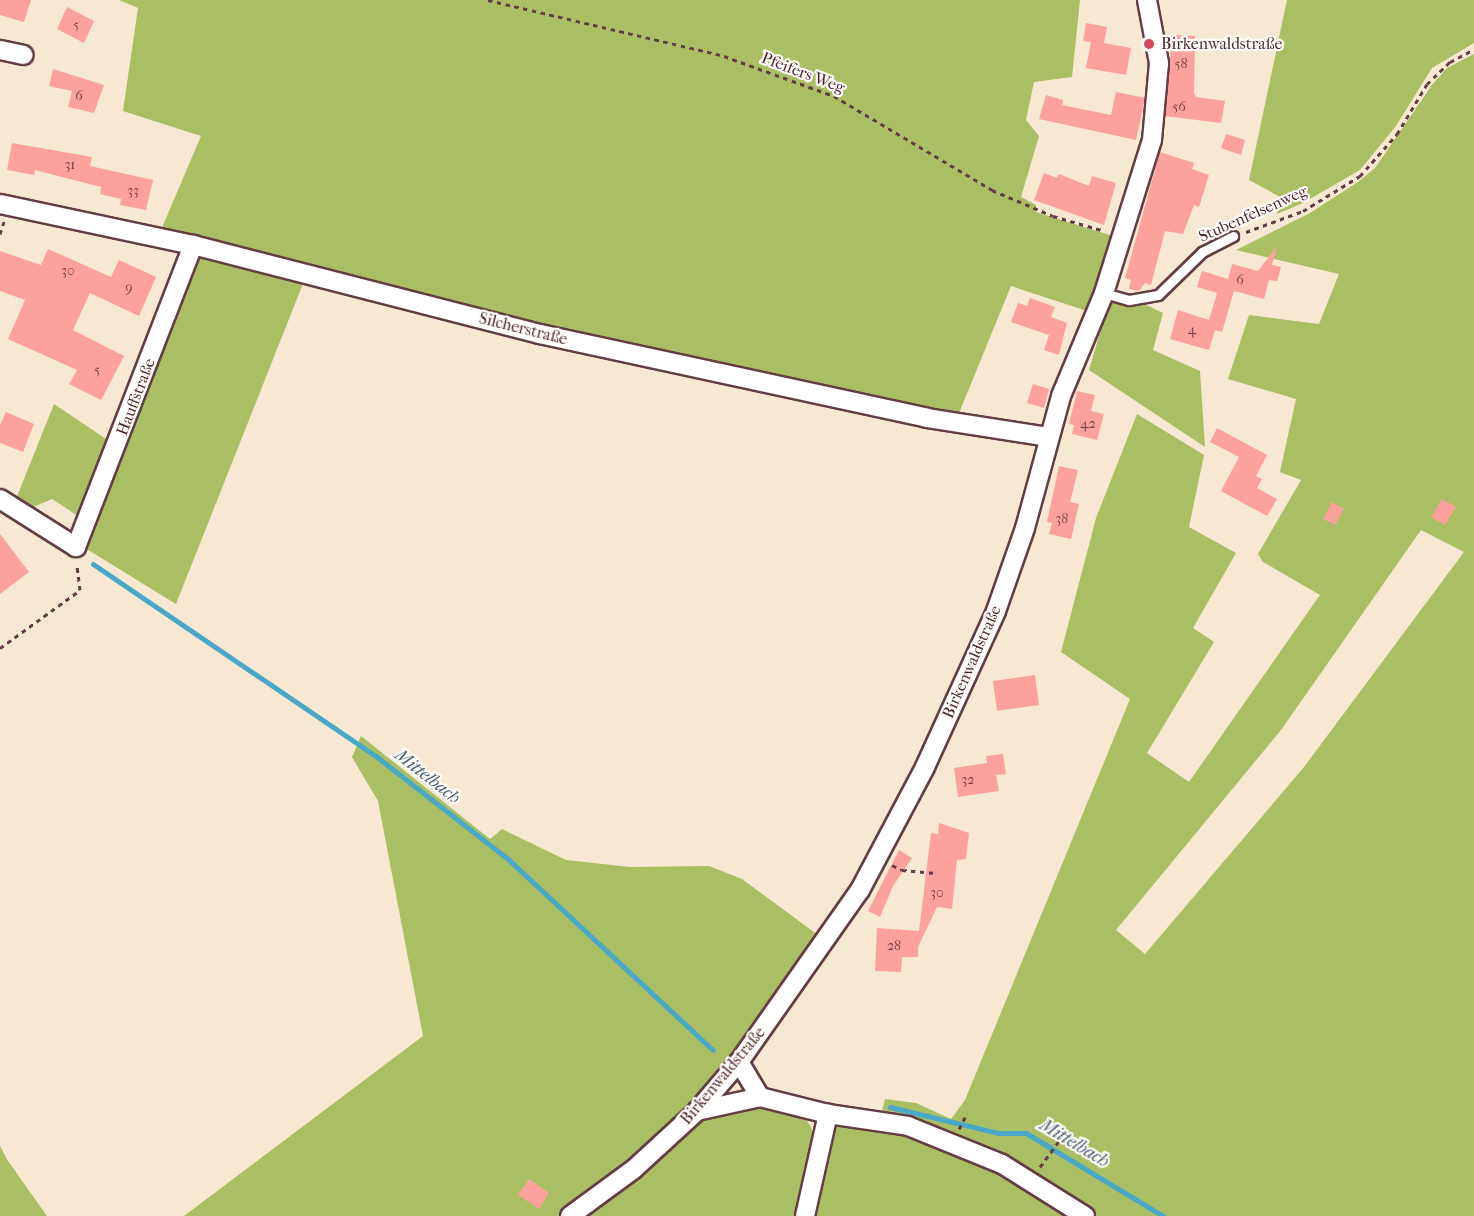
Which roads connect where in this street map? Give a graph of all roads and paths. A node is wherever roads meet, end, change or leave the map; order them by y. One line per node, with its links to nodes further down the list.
1 (488, 0): 7 (path, Pfeifers Weg)
2 (1147, 0): 7 (street, Birkenwaldstraße)
3 (1474, 49): 8 (path, Stubenfelsenweg)
4 (0, 50): 5 (street)
5 (23, 55)
6 (0, 204): 9 (street, Silcherstraße)
7 (1121, 236): 10 (street, Birkenwaldstraße)
8 (1233, 236): 10 (lane, Stubenfelsenweg)
9 (193, 245): 11 (street, Silcherstraße); 13 (street, Hauffstraße)
10 (1104, 293): 11 (street, Birkenwaldstraße)
11 (1049, 437): 15 (street, Birkenwaldstraße)
12 (0, 500): 13 (street)
13 (76, 547): 14 (path)
14 (0, 648)
15 (878, 857): 16 (path); 17 (street, Birkenwaldstraße)
16 (938, 873)
17 (739, 1062): 18 (street); 19 (street, Birkenwaldstraße)
18 (760, 1097): 19 (street); 21 (street)
19 (698, 1111): 25 (street, Birkenwaldstraße)
20 (967, 1113): 22 (path)
21 (828, 1114): 26 (street); 27 (street)
22 (959, 1130)
23 (1064, 1134): 24 (path)
24 (1050, 1156)
25 (570, 1216)
26 (805, 1216)
27 (1085, 1216)

